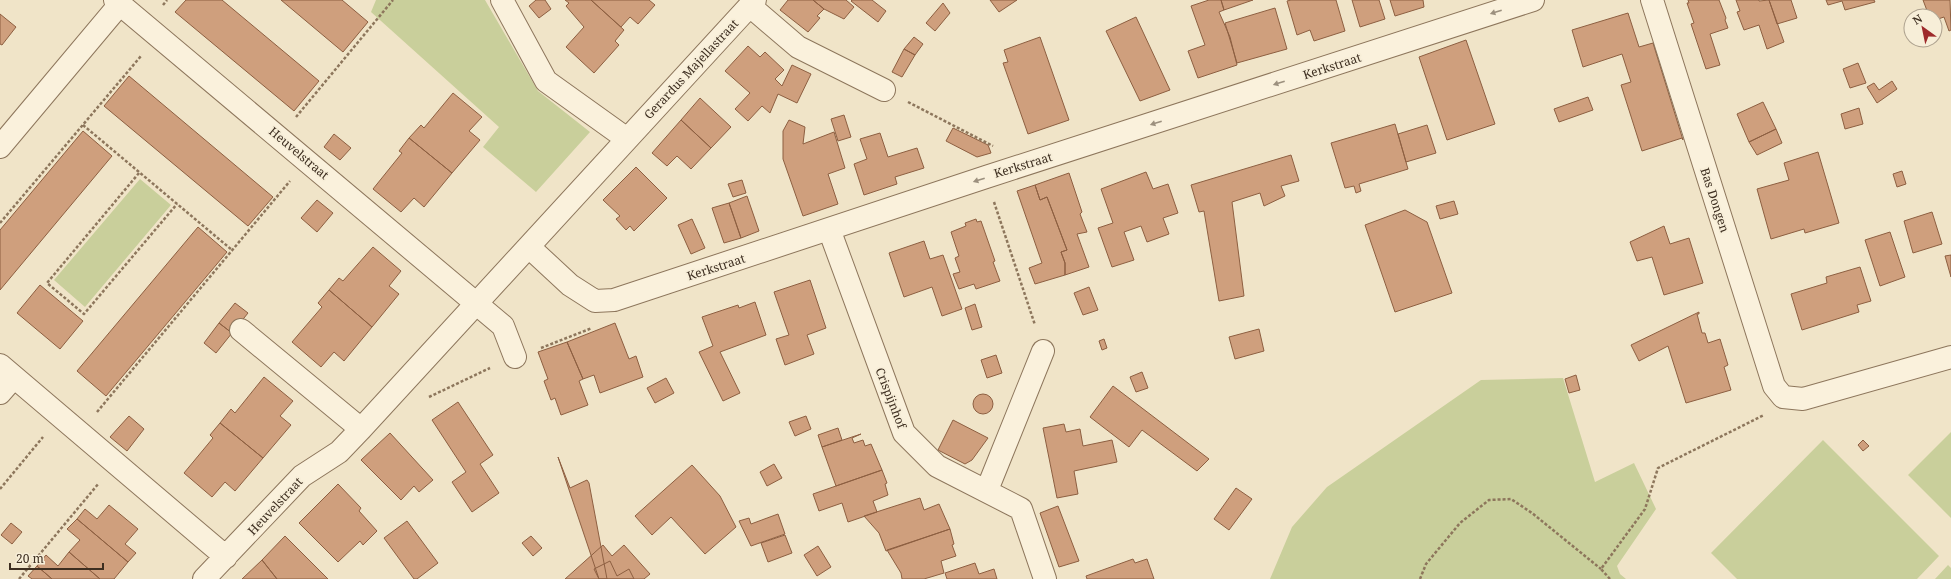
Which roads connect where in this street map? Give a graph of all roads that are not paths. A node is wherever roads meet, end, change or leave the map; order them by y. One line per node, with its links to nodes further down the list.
1 (502, 0): 7 (street)
2 (1533, 0): 9 (street, Kerkstraat, one-way to 9)
3 (1652, 0): 15 (street, Bas Dongen)
4 (118, 2): 8 (street, Heuvelstraat); 11 (street, Heuvelstraat)
5 (753, 3): 6 (street); 7 (street, Gerardus Majellastraat)
6 (884, 90)
7 (627, 139): 10 (street, Heuvelstraat)
8 (0, 147)
9 (829, 230): 10 (street, Kerkstraat); 18 (street, Crispijnhof)
10 (529, 247): 11 (street, Heuvelstraat)
11 (478, 304): 14 (street); 17 (street, Heuvelstraat)
12 (241, 330): 17 (street)
13 (1043, 351): 18 (street)
14 (515, 357)
15 (1951, 357)
16 (4, 378): 19 (street)
17 (361, 430): 19 (street, Heuvelstraat)
18 (987, 490): 21 (street, Crispijnhof)
19 (226, 557): 20 (street, Heuvelstraat)
20 (204, 579)
21 (1045, 579)

